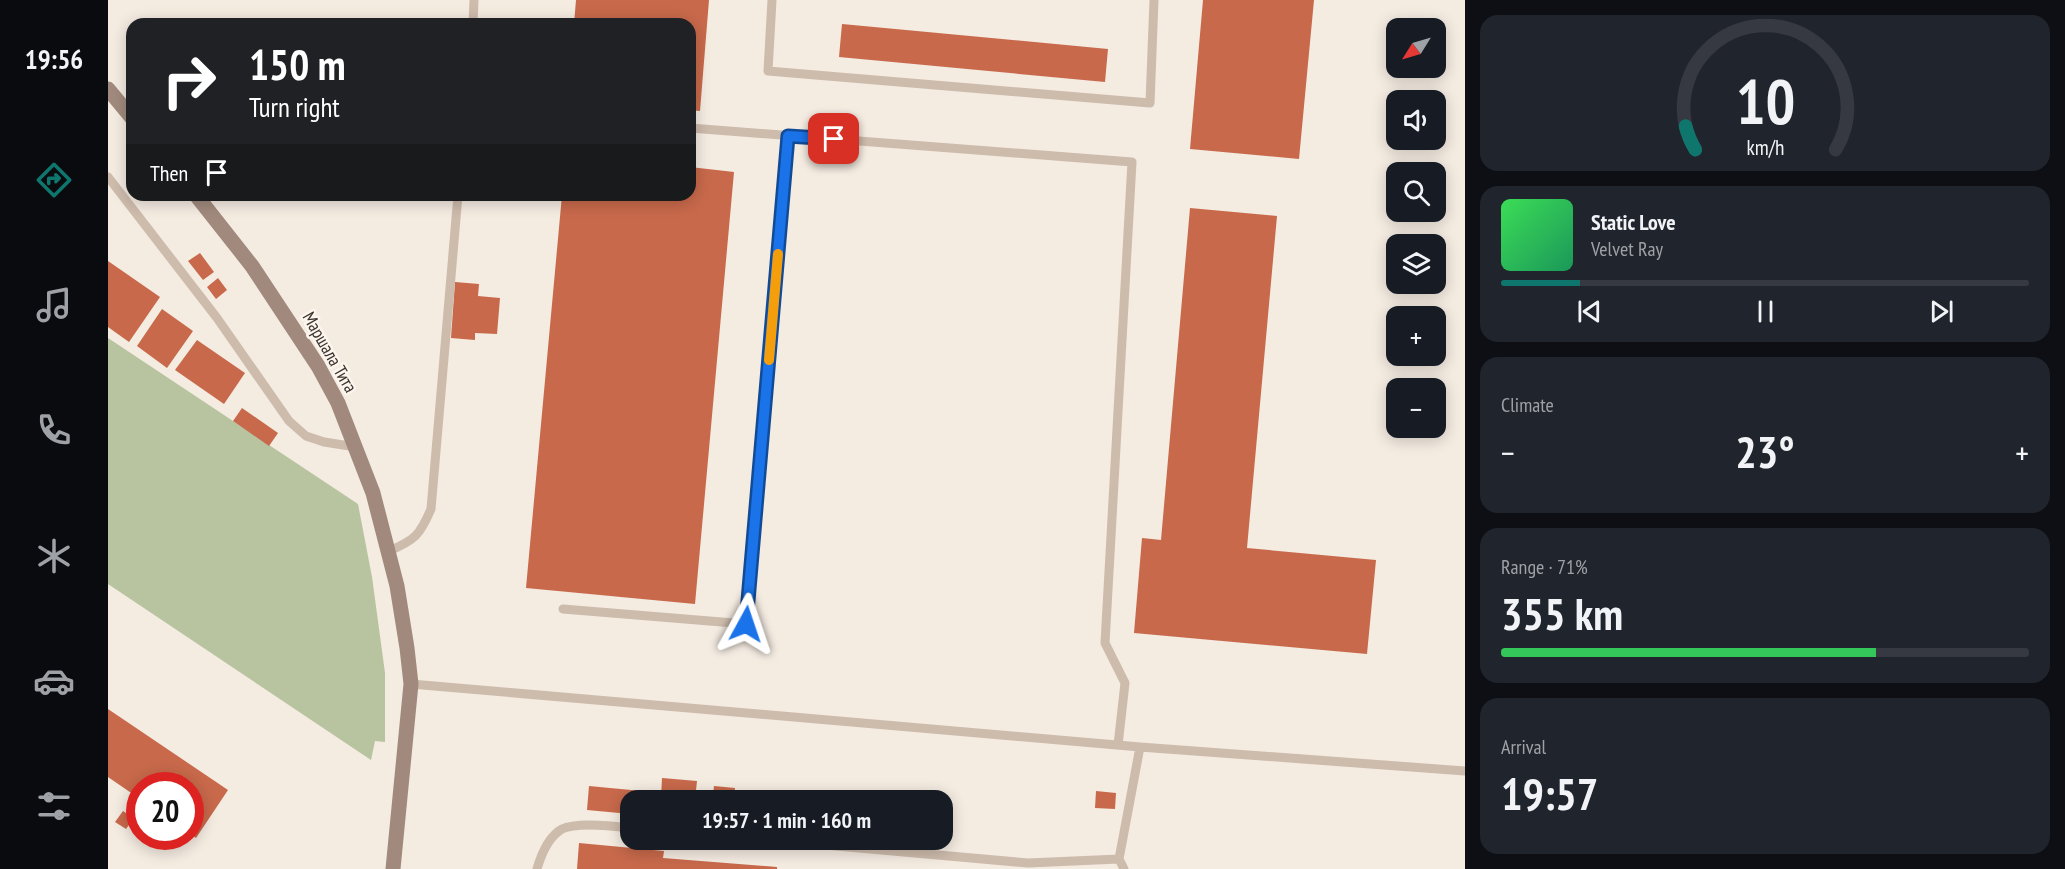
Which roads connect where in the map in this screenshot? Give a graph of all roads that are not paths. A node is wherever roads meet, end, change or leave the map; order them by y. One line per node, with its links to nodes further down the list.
1 (474, 0): 4 (lane)
2 (772, 0): 3 (lane)
3 (1154, 0)
4 (472, 18)
5 (108, 89): 6 (main road)
6 (126, 111)
7 (696, 128): 8 (lane)
8 (788, 136): 16 (lane); 18 (lane)
9 (108, 177): 10 (lane)
10 (126, 200)
11 (127, 201): 14 (lane)
12 (201, 201): 14 (main road, Маршала Тита)
13 (457, 201): 15 (lane)
14 (356, 447): 15 (main road, Маршала Тита)
15 (389, 551): 17 (main road, Маршала Тита)
16 (563, 609)
17 (411, 684): 18 (lane); 25 (main road, Маршала Тита)
18 (1118, 745): 19 (lane)
19 (1140, 747): 20 (lane); 23 (lane)
20 (1465, 771)
21 (620, 827): 26 (lane)
22 (868, 850): 24 (lane)
23 (1119, 859): 24 (lane); 27 (lane)
24 (1027, 866)
25 (393, 869)
26 (537, 869)
27 (1124, 869)

